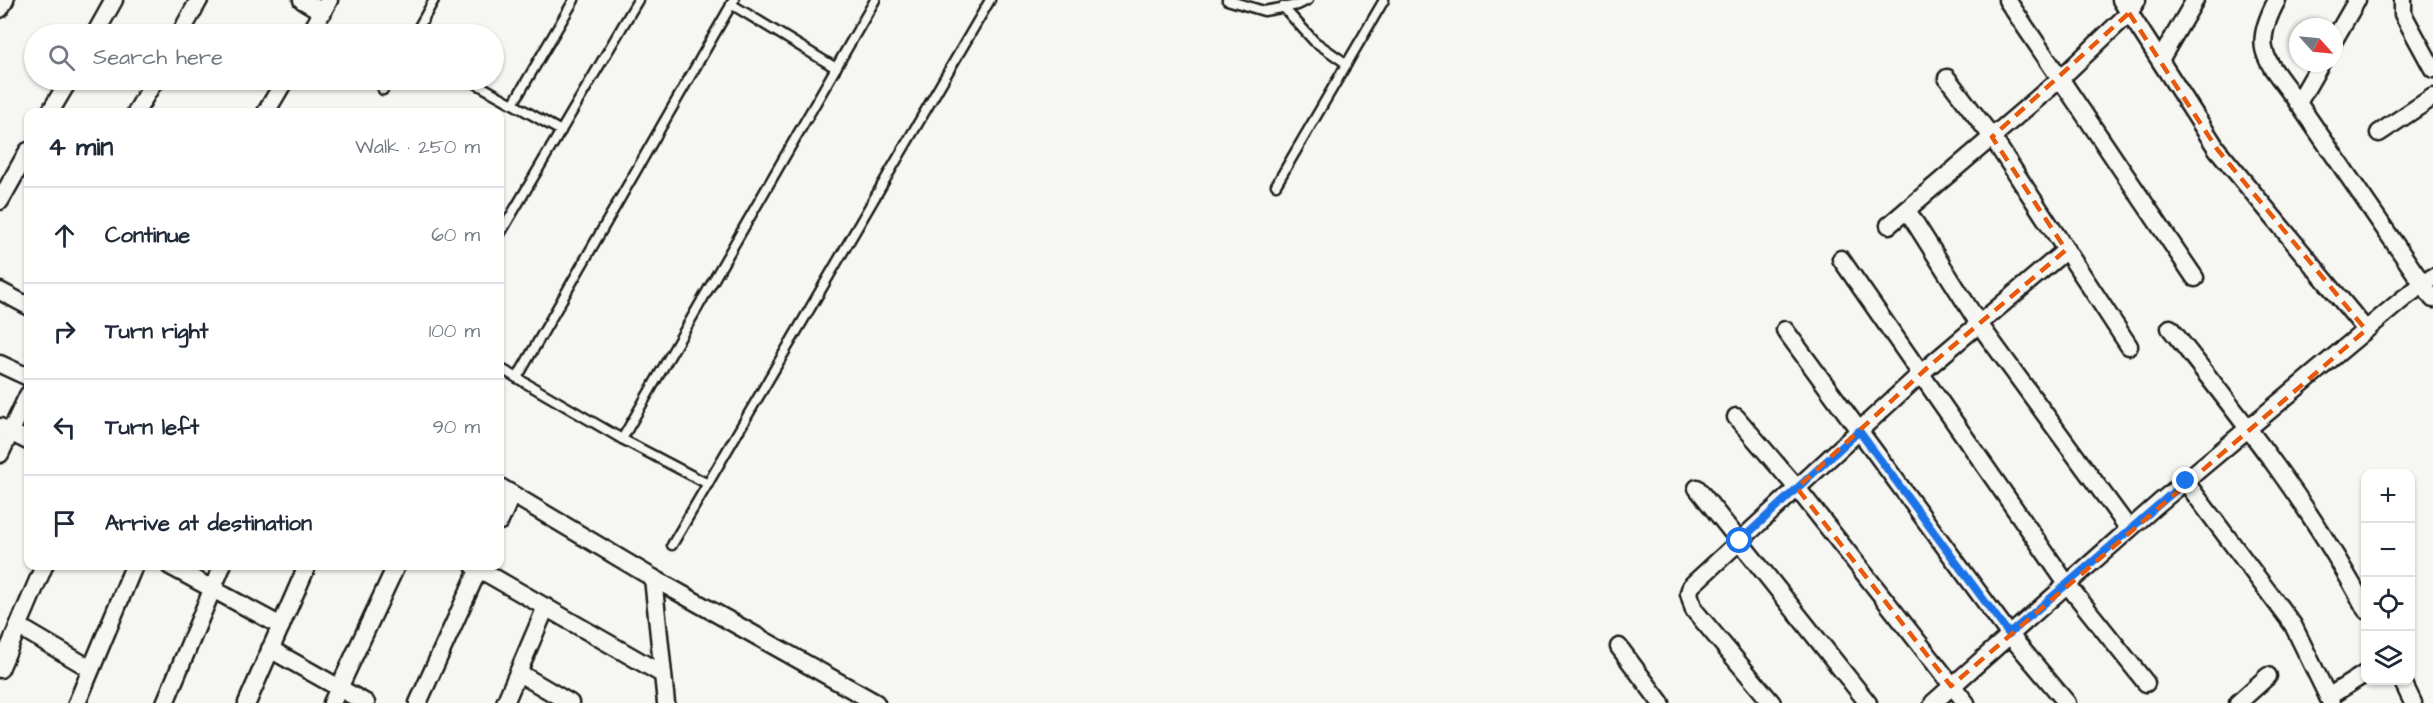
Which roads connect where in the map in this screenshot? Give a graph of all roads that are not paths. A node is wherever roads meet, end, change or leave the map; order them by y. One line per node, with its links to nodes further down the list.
1 (5, 0): 22 (street)
2 (114, 0): 23 (street)
3 (200, 0): 24 (street)
4 (302, 0): 20 (street)
5 (434, 0): 26 (lane)
6 (574, 0): 41 (lane)
7 (638, 0): 45 (lane)
8 (875, 0): 30 (lane)
9 (990, 0): 80 (lane)
10 (1227, 0): 21 (lane)
11 (1308, 0): 21 (lane)
12 (1384, 0): 29 (lane)
13 (2007, 0): 34 (street)
14 (2195, 0): 28 (street)
15 (2277, 0): 40 (street)
16 (2357, 0): 27 (street)
17 (2403, 0): 31 (street)
18 (733, 2): 30 (lane); 70 (lane)
19 (2129, 4): 28 (street); 34 (street)
20 (326, 6): 25 (street)
21 (1283, 7): 29 (lane)
22 (0, 9)
23 (100, 24)
24 (186, 24)
25 (316, 24)
26 (421, 24)
27 (2343, 24)
28 (2160, 60): 64 (street)
29 (1347, 64): 49 (lane)
30 (836, 68): 77 (lane)
31 (2433, 69)
32 (2316, 72): 40 (street)
33 (1947, 78): 47 (street)
34 (2060, 79): 47 (street); 56 (street)
35 (63, 90): 42 (street)
36 (149, 90): 43 (street)
37 (279, 90): 44 (street)
38 (488, 90): 41 (lane)
39 (2433, 97): 46 (street)
40 (2298, 103): 57 (street)
41 (513, 104): 45 (lane)
42 (52, 108)
43 (138, 108)
44 (268, 108)
45 (561, 131): 53 (lane)
46 (2379, 134)
47 (1992, 137): 51 (street); 54 (street)
48 (24, 158): 50 (street)
49 (1276, 185)
50 (0, 201)
51 (1907, 210): 52 (street); 61 (street)
52 (1889, 225)
53 (504, 227)
54 (2066, 250): 61 (street); 65 (street)
55 (1841, 259): 68 (street)
56 (2195, 278)
57 (2428, 281): 59 (street); 64 (street)
58 (0, 291): 60 (street)
59 (2433, 299)
60 (24, 304)
61 (1978, 324): 68 (street); 84 (street)
62 (2170, 328): 73 (street)
63 (1785, 330): 75 (street)
64 (2366, 330): 73 (street)
65 (2129, 346)
66 (0, 364): 69 (street)
67 (504, 370): 70 (lane)
68 (1922, 372): 75 (street); 96 (street)
69 (24, 375)
70 (517, 378): 77 (lane)
71 (24, 401): 74 (street)
72 (1736, 417): 82 (street)
73 (2249, 428): 79 (street); 98 (street)
74 (6, 429): 76 (street); 78 (street)
75 (1859, 431): 82 (street); 102 (street)
76 (24, 439)
77 (622, 439): 80 (lane)
78 (0, 454)
79 (2186, 481): 84 (street); 115 (street)
80 (708, 484): 86 (lane)
81 (1697, 488): 85 (street)
82 (1797, 488): 85 (street); 113 (street)
83 (506, 490): 95 (street)
84 (2129, 529): 96 (street)
85 (1740, 541): 116 (street); 127 (street)
86 (672, 545)
87 (42, 570): 100 (street)
88 (132, 570): 106 (street)
89 (178, 570): 97 (street)
90 (220, 570): 97 (street)
91 (306, 570): 101 (street)
92 (394, 570): 114 (street)
93 (475, 570): 121 (street)
94 (484, 570): 99 (street)
95 (653, 578): 108 (street); 125 (street)
96 (2067, 584): 102 (street); 111 (street)
97 (212, 588): 101 (street); 118 (street)
98 (2361, 601)
99 (546, 607): 107 (street); 108 (street)
100 (18, 626): 105 (street); 106 (street)
101 (280, 626): 104 (street)
102 (2009, 634): 113 (street); 130 (street)
103 (1619, 647): 126 (street)
104 (270, 650): 114 (street); 119 (street)
105 (0, 669)
106 (91, 669): 117 (street)
107 (519, 673): 122 (street); 123 (street)
108 (662, 674): 124 (street)
109 (2268, 676): 131 (street)
110 (2361, 677): 115 (street)
111 (2146, 683)
112 (2404, 685): 132 (street)
113 (1951, 686): 128 (street); 129 (street)
114 (335, 695): 120 (street)
115 (2330, 700)
116 (1767, 701)
117 (77, 703)
118 (165, 703)
119 (247, 703)
120 (366, 703)
121 (418, 703)
122 (505, 703)
123 (570, 703)
124 (666, 703)
125 (876, 703)
126 (1661, 703)
127 (1868, 703)
128 (1933, 703)
129 (1966, 703)
130 (2067, 703)
131 (2238, 703)
132 (2413, 703)

